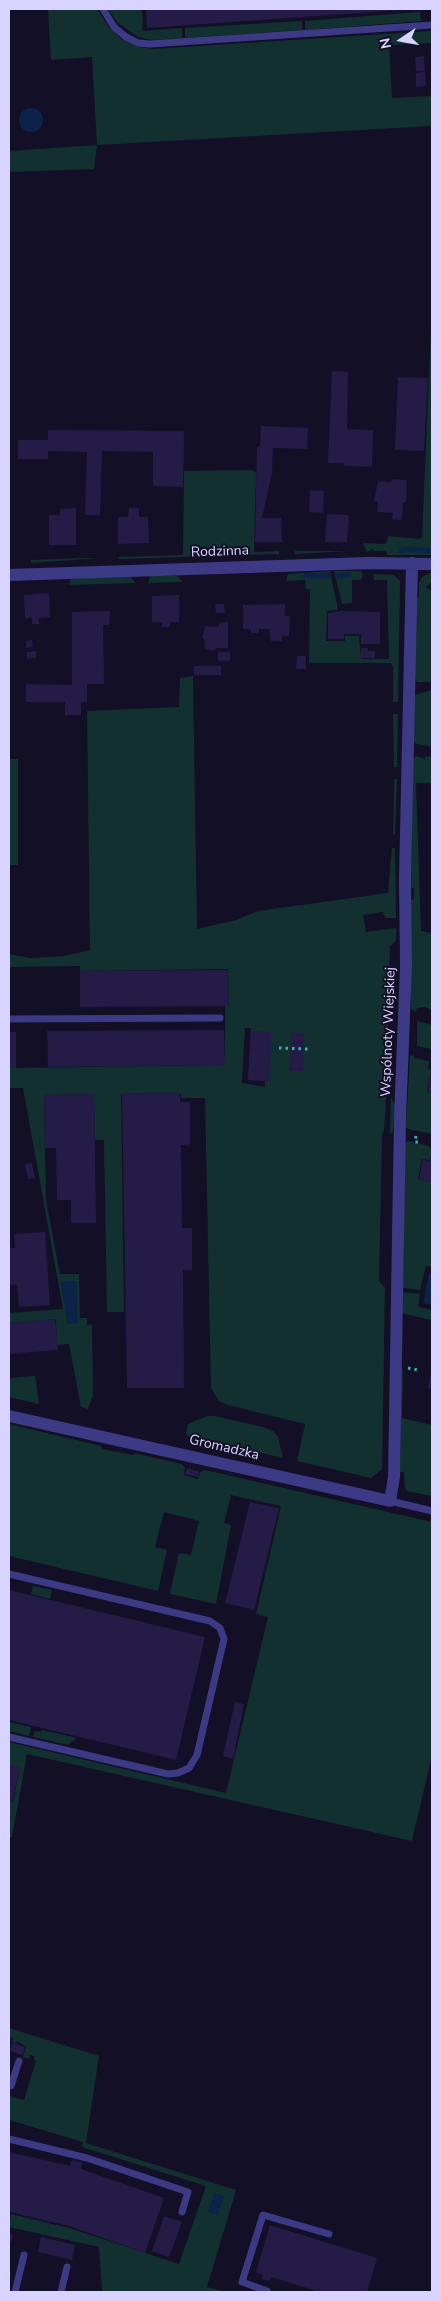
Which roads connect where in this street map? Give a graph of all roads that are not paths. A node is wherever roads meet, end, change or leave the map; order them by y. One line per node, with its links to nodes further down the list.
1 (103, 9): 2 (lane)
2 (432, 25)
3 (412, 563): 4 (street, Rodzinna); 5 (street, Rodzinna); 9 (street, Wspólnoty Wiejskiej)
4 (432, 564)
5 (9, 575)
6 (220, 1018): 7 (lane)
7 (9, 1019)
8 (9, 1416): 9 (street, Gromadzka)
9 (390, 1501): 10 (lane, Gromadzka)
10 (432, 1511)
11 (9, 1574): 12 (lane)
12 (9, 1737)
13 (19, 2061): 14 (lane)
14 (9, 2086)
15 (9, 2139): 16 (lane)
16 (182, 2212)
17 (328, 2234): 22 (lane)
18 (24, 2255): 20 (lane)
19 (67, 2267): 21 (lane)
20 (15, 2292)
21 (61, 2292)
22 (268, 2292)

